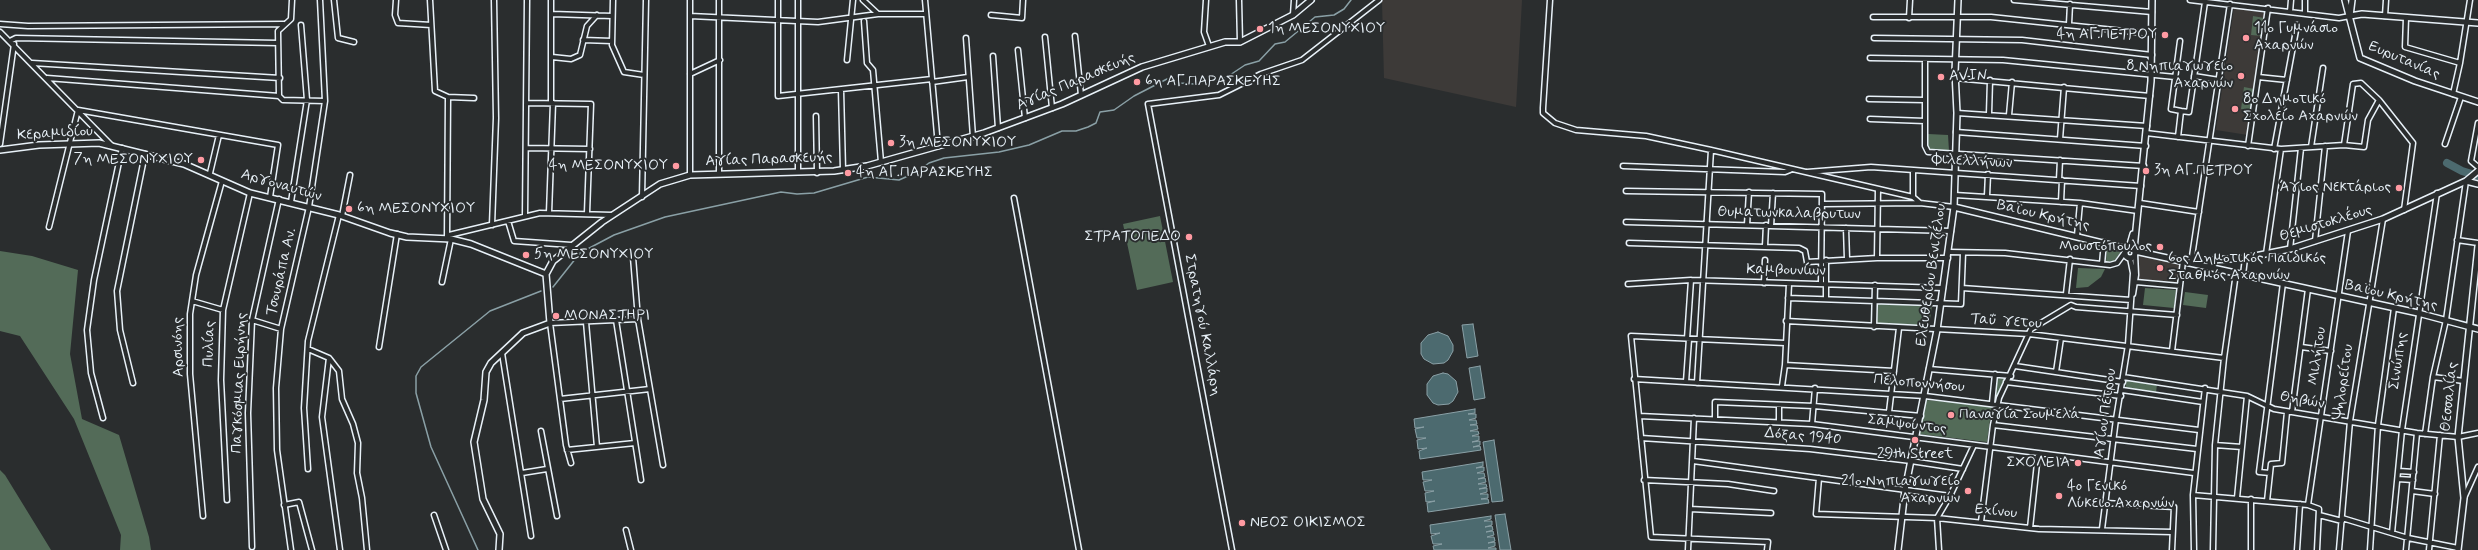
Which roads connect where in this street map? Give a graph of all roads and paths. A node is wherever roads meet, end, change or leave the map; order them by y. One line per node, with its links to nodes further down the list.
1 (292, 0): 65 (street)
2 (320, 0): 127 (street, Τσουράπα Αν.)
3 (334, 0): 81 (street)
4 (396, 0): 68 (street)
5 (430, 0): 68 (street)
6 (494, 0): 231 (street)
7 (527, 0): 129 (street)
8 (551, 0): 43 (street)
9 (613, 0): 49 (street)
10 (646, 0): 99 (street)
11 (690, 0): 50 (street)
12 (719, 0): 58 (street)
13 (778, 0): 59 (street)
14 (798, 0): 60 (street)
15 (853, 0): 53 (street)
16 (863, 0): 45 (street)
17 (925, 0): 46 (street)
18 (1023, 0): 47 (street)
19 (1206, 0): 84 (street)
20 (1239, 0): 82 (street)
21 (1294, 0): 48 (street)
22 (1311, 0): 48 (street, Αγίας Παρασκευής)
23 (1379, 0): 465 (street, Στρατηγού Καλλάρη)
24 (1550, 0): 169 (street)
25 (1910, 0): 55 (street)
26 (1958, 0): 56 (street, Ελευθερίου Βενιζέλου)
27 (2014, 0): 37 (street)
28 (2152, 0): 40 (street, Αγίου Πέτρου)
29 (2190, 0): 36 (street)
30 (2291, 0): 41 (street)
31 (2305, 0): 42 (street)
32 (2345, 0): 51 (street)
33 (2352, 0): 51 (street)
34 (2386, 0): 52 (street)
35 (2470, 0): 62 (street)
36 (2206, 2): 38 (street); 101 (street)
37 (2070, 4): 40 (street); 66 (street)
38 (2230, 4): 39 (street); 109 (street)
39 (2268, 8): 41 (street); 103 (street)
40 (2152, 12): 71 (street, Αγίου Πέτρου)
41 (2290, 12): 42 (street)
42 (2305, 13): 51 (street)
43 (552, 14): 44 (street); 88 (street)
44 (598, 14): 49 (street); 77 (street)
45 (878, 14): 46 (street); 53 (street)
46 (925, 14): 107 (street)
47 (991, 15)
48 (1293, 15): 82 (street, Αγίας Παρασκευής)
49 (612, 16): 78 (street)
50 (690, 16): 58 (street); 97 (street)
51 (2350, 16): 52 (street); 115 (street, Ευρυτανίας)
52 (2385, 16): 57 (street)
53 (852, 17): 60 (street); 93 (street)
54 (1873, 17): 55 (street)
55 (1909, 18): 56 (street)
56 (1957, 18): 66 (street); 76 (street, Ελευθερίου Βενιζέλου)
57 (2406, 18): 62 (street); 95 (street)
58 (720, 19): 59 (street); 92 (street)
59 (778, 20): 60 (street); 116 (street)
60 (798, 20): 116 (street)
61 (864, 21): 112 (street)
62 (2468, 22): 63 (street); 95 (street)
63 (2478, 23)
64 (0, 24): 65 (street)
65 (284, 24): 83 (street)
66 (2068, 24): 71 (street)
67 (301, 25): 124 (street)
68 (431, 25): 120 (street)
69 (2297, 26): 110 (street)
70 (0, 32): 80 (street)
71 (2152, 34): 86 (street, Αγίου Πέτρου)
72 (1075, 36): 117 (street)
73 (1044, 37): 131 (street)
74 (966, 38): 100 (street)
75 (1874, 38): 76 (street)
76 (1956, 39): 86 (street); 90 (street, Ελευθερίου Βενιζέλου)
77 (583, 40): 78 (street); 88 (street)
78 (612, 40): 99 (street)
79 (2180, 41): 102 (street)
80 (12, 42): 83 (street); 94 (street); 152 (street)
81 (354, 42)
82 (1240, 42): 84 (street, Αγίας Παρασκευής)
83 (278, 43): 105 (street)
84 (1209, 46): 117 (street, Αγίας Παρασκευής)
85 (1018, 50): 138 (street)
86 (2152, 55): 98 (street, Αγίου Πέτρου)
87 (993, 56): 144 (street)
88 (552, 58): 130 (street)
89 (1870, 58): 91 (street)
90 (1956, 58): 91 (street); 98 (street); 106 (street, Ελευθερίου Βενιζέλου)
91 (1924, 59): 125 (street)
92 (720, 60): 97 (street); 187 (street)
93 (848, 60)
94 (32, 63): 104 (street); 105 (street)
95 (2460, 63): 115 (street)
96 (2323, 68): 161 (street)
97 (690, 74): 190 (street)
98 (2151, 74): 102 (street); 119 (street, Αγίου Πέτρου)
99 (644, 75): 207 (street)
100 (968, 76): 107 (street); 148 (street)
101 (2194, 76): 109 (street); 133 (street)
102 (2175, 77): 133 (street)
103 (2258, 77): 110 (street); 159 (street)
104 (47, 78): 118 (street); 132 (street)
105 (280, 78): 118 (street)
106 (1955, 78): 108 (street); 134 (street, Ελευθερίου Βενιζέλου)
107 (932, 80): 112 (street); 157 (street)
108 (1990, 80): 111 (street); 135 (street)
109 (2219, 80): 151 (street)
110 (2287, 80): 167 (street)
111 (2012, 82): 113 (street); 136 (street)
112 (874, 86): 114 (street); 174 (street)
113 (2064, 87): 119 (street); 140 (street)
114 (841, 90): 116 (street); 179 (street)
115 (2453, 94): 121 (street, Ευρυτανίας)
116 (798, 95): 182 (street)
117 (1081, 95): 131 (street, Αγίας Παρασκευής)
118 (279, 96): 124 (street)
119 (2150, 96): 143 (street, Αγίου Πέτρου)
120 (448, 97): 122 (street); 244 (street)
121 (2461, 97): 128 (street, Ευρυτανίας); 154 (street)
122 (474, 98)
123 (1869, 99): 125 (street)
124 (307, 100): 127 (street); 211 (street)
125 (1925, 100): 141 (street)
126 (2379, 100): 155 (street); 155 (street); 220 (street)
127 (325, 101): 218 (street, Τσουράπα Αν.)
128 (2478, 102)
129 (528, 103): 130 (street); 163 (street)
130 (552, 103): 164 (street); 166 (street)
131 (1052, 108): 138 (street, Αγίας Παρασκευής)
132 (78, 110): 147 (street); 153 (street); 156 (street)
133 (2181, 110): 149 (street)
134 (1956, 112): 135 (street); 145 (street, Ελευθερίου Βενιζέλου)
135 (1989, 114): 136 (street)
136 (2009, 115): 140 (street)
137 (816, 116): 186 (street)
138 (1024, 118): 144 (street, Αγίας Παρασκευής)
139 (1870, 119): 141 (street)
140 (2062, 119): 143 (street); 150 (street)
141 (1925, 121): 172 (street)
142 (2478, 123): 177 (street)
143 (2147, 126): 146 (street, Αγίου Πέτρου)
144 (998, 128): 148 (street, Αγίας Παρασκευής)
145 (1956, 132): 150 (street); 172 (street, Ελευθερίου Βενιζέλου)
146 (2146, 133): 149 (street); 158 (street, Αγίου Πέτρου)
147 (219, 135): 185 (street); 206 (street)
148 (973, 137): 157 (street, Αγίας Παρασκευής)
149 (2178, 137): 151 (street)
150 (2060, 139): 158 (street)
151 (2210, 141): 159 (street); 222 (street)
152 (0, 144)
153 (68, 144): 156 (street, Κεραμιδίου); 168 (street, Κεραμιδίου); 236 (street)
154 (2445, 144)
155 (2344, 145): 160 (street)
156 (112, 146): 162 (street, Αργοναυτών)
157 (938, 146): 174 (street, Αγίας Παρασκευής)
158 (2146, 146): 176 (street, Αγίου Πέτρου)
159 (2248, 146): 167 (street)
160 (2325, 146): 161 (street); 246 (street)
161 (2311, 147): 165 (street)
162 (122, 148): 171 (street, Αργοναυτών); 369 (street)
163 (527, 148): 164 (street); 227 (street)
164 (552, 148): 166 (street); 223 (street)
165 (2301, 148): 170 (street); 253 (street)
166 (590, 149): 224 (street)
167 (2274, 149): 170 (street)
168 (0, 150)
169 (1711, 150): 178 (street); 180 (street)
170 (2281, 150): 257 (street)
171 (145, 154): 185 (street, Αργοναυτών); 343 (street)
172 (1956, 154): 173 (street); 191 (street, Ελευθερίου Βενιζέλου)
173 (2060, 160): 176 (street); 192 (street)
174 (881, 162): 179 (street, Αγίας Παρασκευής)
175 (1623, 166): 180 (street)
176 (2144, 166): 196 (street, Αγίου Πέτρου)
177 (2478, 166)
178 (1790, 169): 180 (street); 183 (street)
179 (843, 170): 186 (street, Αγίας Παρασκευής)
180 (1709, 170): 199 (street)
181 (1913, 170): 183 (street, Φιλελλήνων); 191 (street, Φιλελλήνων); 208 (street)
182 (798, 172): 186 (street, Αγίας Παρασκευής); 187 (street, Αγίας Παρασκευής)
183 (1802, 172): 197 (street)
184 (2478, 172): 194 (street, Θεμιστοκλέους)
185 (210, 173): 193 (street, Αργοναυτών)
186 (817, 173)
187 (719, 174): 190 (street, Αγίας Παρασκευής)
188 (1988, 174): 191 (street, Φιλελλήνων); 192 (street, Φιλελλήνων); 205 (street)
189 (350, 175): 225 (street)
190 (690, 175): 207 (street, Αγίας Παρασκευής)
191 (1956, 175): 204 (street, Ελευθερίου Βενιζέλου)
192 (2060, 180): 196 (street, Φιλελλήνων); 212 (street)
193 (222, 181): 202 (street, Αργοναυτών); 295 (street, Αρσινόης)
194 (2466, 181): 195 (street); 201 (street, Θεμιστοκλέους); 245 (street)
195 (2478, 184)
196 (2141, 186): 214 (street, Αγίου Πέτρου)
197 (1878, 190): 208 (street); 216 (street)
198 (1626, 191): 199 (street)
199 (1708, 191): 200 (street); 232 (street)
200 (1749, 192): 203 (street); 233 (street)
201 (2437, 192): 220 (street, Θεμιστοκλέους); 301 (street, Σινώπης)
202 (250, 193): 206 (street, Αργοναυτών); 299 (street, Πυλίας)
203 (1773, 193): 215 (street); 235 (street)
204 (1955, 194): 205 (street); 219 (street, Ελευθερίου Βενιζέλου)
205 (1987, 196): 212 (street)
206 (270, 197): 210 (street, Αργοναυτών)
207 (642, 197): 226 (street, Αγίας Παρασκευής)
208 (1912, 197): 217 (street)
209 (1014, 198): 464 (street)
210 (279, 199): 211 (street, Αργοναυτών); 304 (street, Παγκόσμιας Ειρήνης)
211 (291, 202): 218 (street, Αργοναυτών)
212 (2061, 202): 213 (street)
213 (2080, 203): 221 (street); 243 (street)
214 (2140, 203): 221 (street, Αγίου Πέτρου); 222 (street)
215 (1822, 204): 216 (street); 237 (street)
216 (1877, 204): 217 (street); 239 (street)
217 (1920, 204): 219 (street)
218 (309, 207): 225 (street, Αργοναυτών); 313 (street, Τσουράπα Αν.)
219 (1954, 207): 240 (street, Ελευθερίου Βενιζέλου); 243 (street, Βαϊου Κρήτης)
220 (2404, 210): 228 (street, Θεμιστοκλέους)
221 (2138, 211): 254 (street, Αγίου Πέτρου)
222 (2199, 212): 268 (street)
223 (549, 213): 224 (street); 227 (street)
224 (587, 213): 226 (street)
225 (340, 215): 242 (street, Αργοναυτών); 324 (street)
226 (612, 215): 250 (street, Αγίας Παρασκευής)
227 (525, 216): 229 (street)
228 (2382, 219): 241 (street, Θεμιστοκλέους); 296 (street, Ψηλορείτου)
229 (508, 221): 231 (street); 250 (street)
230 (1626, 222): 232 (street, Θυματωνκαλαβρυτων)
231 (492, 225): 244 (street)
232 (1706, 225): 233 (street, Θυματωνκαλαβρυτων); 249 (street)
233 (1747, 225): 234 (street, Θυματωνκαλαβρυτων)
234 (1766, 225): 235 (street, Θυματωνκαλαβρυτων); 252 (street)
235 (1771, 226): 237 (street, Θυματωνκαλαβρυτων)
236 (49, 227)
237 (1822, 227): 238 (street, Θυματωνκαλαβρυτων); 266 (street)
238 (1846, 228): 239 (street, Θυματωνκαλαβρυτων); 263 (street)
239 (1877, 228): 240 (street, Θυματωνκαλαβρυτων); 259 (street)
240 (1951, 231): 255 (street, Ελευθερίου Βενιζέλου)
241 (2348, 231): 246 (street, Θεμιστοκλέους); 290 (street, Μιλήτου)
242 (397, 234): 244 (street, Αργοναυτών); 322 (street)
243 (2077, 236): 247 (street, Βαϊου Κρήτης)
244 (449, 239): 272 (street, Αργοναυτών); 276 (street)
245 (2457, 240): 251 (street); 306 (street)
246 (2315, 241): 253 (street, Θεμιστοκλέους)
247 (2104, 242): 254 (street, Βαϊου Κρήτης); 269 (street)
248 (1629, 243): 249 (street)
249 (1705, 244): 252 (street); 275 (street)
250 (571, 245): 272 (street, Αγίας Παρασκευής)
251 (2478, 245): 311 (street, Θεσσαλίας)
252 (1765, 246): 266 (street)
253 (2290, 249): 257 (street, Θεμιστοκλέους)
254 (2131, 250): 261 (street); 267 (street, Βαϊου Κρήτης); 269 (street); 277 (street, Αγίου Πέτρου)
255 (1949, 252): 256 (street); 260 (street, Ελευθερίου Βενιζέλου)
256 (1963, 253): 264 (street); 287 (street)
257 (2266, 254): 262 (street, Θεμιστοκλέους)
258 (633, 257): 303 (street)
259 (1877, 258): 260 (street); 263 (street)
260 (1948, 258): 286 (street, Ελευθερίου Βενιζέλου)
261 (2130, 258): 294 (street, Αγίου Πέτρου)
262 (2245, 258): 270 (street, Θεμιστοκλέους); 273 (street)
263 (1847, 259): 266 (street)
264 (2070, 259): 269 (street); 289 (street)
265 (1765, 260): 278 (street)
266 (1824, 261): 279 (street); 283 (street)
267 (2183, 262): 268 (street, Βαϊου Κρήτης); 285 (street)
268 (2191, 263): 270 (street, Βαϊου Κρήτης)
269 (2102, 264)
270 (2209, 267): 271 (street, Βαϊου Κρήτης)
271 (2236, 273): 273 (street, Βαϊου Κρήτης); 329 (street)
272 (546, 274): 309 (street)
273 (2242, 274): 280 (street, Βαϊου Κρήτης)
274 (1692, 280): 275 (street, Καμβουνίων); 281 (street, Καμβουνίων); 318 (street)
275 (1704, 280): 278 (street, Καμβουνίων); 319 (street)
276 (442, 282)
277 (2136, 282): 285 (street); 294 (street, Αγίου Πέτρου)
278 (1764, 283): 282 (street, Καμβουνίων)
279 (1821, 283): 282 (street, Καμβουνίων); 283 (street, Καμβουνίων)
280 (2283, 283): 288 (street, Βαϊου Κρήτης); 363 (street)
281 (1628, 284)
282 (1789, 284): 291 (street)
283 (1826, 284): 284 (street, Καμβουνίων); 292 (street)
284 (1875, 285): 286 (street, Καμβουνίων); 293 (street)
285 (2180, 286): 302 (street)
286 (1943, 288): 297 (street, Ελευθερίου Βενιζέλου)
287 (1962, 288): 289 (street); 297 (street)
288 (2308, 289): 290 (street, Βαϊου Κρήτης); 323 (street)
289 (2066, 294): 294 (street)
290 (2338, 296): 296 (street, Βαϊου Κρήτης); 326 (street, Μιλήτου)
291 (1788, 298): 292 (street); 307 (street)
292 (1826, 298): 293 (street)
293 (1874, 300): 297 (street); 310 (street)
294 (2131, 300): 300 (street, Αγίου Πέτρου)
295 (192, 302): 299 (street); 439 (street, Αρσινόης)
296 (2368, 302): 298 (street, Βαϊου Κρήτης); 374 (street, Ψηλορείτου)
297 (1941, 303): 315 (street, Ελευθερίου Βενιζέλου)
298 (2394, 308): 301 (street, Βαϊου Κρήτης); 377 (street)
299 (223, 310): 429 (street, Πυλίας)
300 (2130, 312): 302 (street); 316 (street); 321 (street, Αγίου Πέτρου)
301 (2418, 313): 306 (street, Βαϊου Κρήτης); 379 (street, Σινώπης)
302 (2177, 315): 325 (street)
303 (638, 319): 305 (street); 348 (street)
304 (252, 320): 313 (street); 455 (street, Παγκόσμιας Ειρήνης)
305 (616, 320): 308 (street); 350 (street)
306 (2446, 320): 311 (street, Βαϊου Κρήτης); 337 (street)
307 (1786, 321): 310 (street, Ταΰγετου); 320 (street)
308 (586, 322): 309 (street); 353 (street)
309 (550, 323): 327 (street); 357 (street)
310 (1874, 327): 312 (street, Ταΰγετου)
311 (2469, 327): 314 (street, Βαϊου Κρήτης); 340 (street, Θεσσαλίας)
312 (1899, 328): 315 (street, Ταΰγετου); 333 (street)
313 (281, 329): 433 (street, Τσουράπα Αν.)
314 (2478, 329)
315 (1938, 330): 316 (street, Ταΰγετου); 332 (street, Ελευθερίου Βενιζέλου)
316 (2029, 334): 317 (street, Ταΰγετου); 331 (street)
317 (2061, 338): 321 (street, Ταΰγετου); 334 (street)
318 (1688, 339): 319 (street); 338 (street); 341 (street)
319 (1699, 340): 320 (street); 344 (street)
320 (1786, 343): 330 (street)
321 (2128, 345): 325 (street, Ταΰγετου); 339 (street, Αγίου Πέτρου)
322 (379, 347)
323 (2301, 347): 326 (street); 365 (street)
324 (308, 349): 328 (street); 405 (street)
325 (2172, 351): 329 (street, Ταΰγετου)
326 (2331, 351): 368 (street, Μιλήτου)
327 (502, 353): 410 (street); 462 (street)
328 (329, 358): 459 (street); 460 (street)
329 (2224, 358): 351 (street)
330 (1785, 365): 333 (street); 345 (street)
331 (2015, 366): 334 (street, Θηβών); 336 (street)
332 (1929, 369): 335 (street); 354 (street, Ελευθερίου Βενιζέλου)
333 (1894, 371): 352 (street)
334 (2056, 372): 339 (street, Θηβών)
335 (1995, 374): 336 (street); 359 (street)
336 (2011, 376): 342 (street)
337 (2433, 377): 340 (street); 383 (street)
338 (1634, 379): 341 (street, Πελοποννήσου); 366 (street)
339 (2123, 379): 347 (street, Θηβών); 349 (street, Αγίου Πέτρου)
340 (2464, 381): 385 (street, Θεσσαλίας)
341 (1686, 382): 344 (street, Πελοποννήσου)
342 (2006, 382): 355 (street); 360 (street)
343 (134, 383)
344 (1697, 383): 345 (street, Πελοποννήσου)
345 (1782, 386): 346 (street, Πελοποννήσου)
346 (1815, 388): 352 (street, Πελοποννήσου); 362 (street)
347 (2205, 388): 351 (street, Θηβών); 358 (street)
348 (650, 389): 350 (street); 403 (street)
349 (2122, 390): 355 (street, Αγίου Πέτρου); 358 (street)
350 (627, 391): 353 (street); 390 (street)
351 (2220, 392): 356 (street, Θηβών); 392 (street)
352 (1891, 393): 354 (street, Πελοποννήσου); 364 (street)
353 (592, 395): 357 (street); 393 (street)
354 (1924, 396): 359 (street, Πελοποννήσου); 367 (street, Ελευθερίου Βενιζέλου)
355 (2121, 396): 372 (street, Αγίου Πέτρου)
356 (2247, 396): 363 (street, Θηβών); 395 (street)
357 (560, 399): 396 (street)
358 (2203, 402): 378 (street)
359 (1992, 403): 360 (street, Πελοποννήσου)
360 (1998, 404): 372 (street, Πελοποννήσου); 376 (street)
361 (1779, 405): 362 (street); 371 (street); 373 (street)
362 (1814, 406): 364 (street); 375 (street)
363 (2266, 406): 365 (street, Θηβών); 412 (street)
364 (1889, 412): 367 (street)
365 (2289, 412): 368 (street, Θηβών); 412 (street)
366 (1639, 416): 370 (street, Σαμψούντος); 386 (street)
367 (1921, 416): 387 (street, Ελευθερίου Βενιζέλου)
368 (2321, 416): 374 (street, Θηβών); 434 (street, Μιλήτου)
369 (104, 418)
370 (1694, 418): 371 (street, Σαμψούντος); 389 (street)
371 (1714, 419): 373 (street, Σαμψούντος)
372 (2116, 419): 378 (street, Πελοποννήσου); 388 (street, Αγίου Πέτρου)
373 (1779, 422): 375 (street, Σαμψούντος)
374 (2350, 422): 377 (street, Θηβών); 443 (street, Ψηλορείτου)
375 (1812, 424): 387 (street, Σαμψούντος)
376 (1993, 425): 388 (street); 394 (street)
377 (2378, 425): 379 (street, Θηβών); 445 (street)
378 (2200, 430): 397 (street)
379 (2402, 430): 381 (street, Θηβών); 408 (street, Σινώπης)
380 (541, 431): 406 (street)
381 (2417, 433): 383 (street, Θηβών); 409 (street)
382 (2478, 433): 385 (street, Θηβών)
383 (2425, 434): 384 (street, Θηβών)
384 (2440, 435): 385 (street, Θηβών); 422 (street)
385 (2458, 437): 427 (street, Θεσσαλίας)
386 (1641, 438): 389 (street, Δόξας 1940); 416 (street)
387 (1916, 438): 391 (street, Σαμψούντος); 400 (street, Ελευθερίου Βενιζέλου)
388 (2113, 439): 397 (street); 402 (street, Αγίου Πέτρου)
389 (1694, 440): 399 (street); 400 (street, Δόξας 1940)
390 (635, 443): 393 (street); 415 (street)
391 (1974, 445): 394 (street, Σαμψούντος); 407 (street)
392 (2215, 445): 395 (street); 425 (street)
393 (597, 447): 396 (street)
394 (1991, 447): 398 (street, Σαμψούντος); 444 (street)
395 (2242, 447): 426 (street)
396 (567, 450): 401 (street)
397 (2197, 450): 411 (street)
398 (2038, 454): 402 (street, Σαμψούντος); 446 (street)
399 (1693, 461): 413 (street); 418 (street)
400 (1911, 461): 407 (street, Δόξας 1940); 419 (street, Ελευθερίου Βενιζέλου)
401 (571, 463)
402 (2110, 463): 411 (street, Σαμψούντος); 431 (street, Αγίου Πέτρου)
403 (663, 465)
404 (2478, 467): 427 (street)
405 (308, 469)
406 (547, 469): 410 (street); 440 (street)
407 (1963, 469): 424 (street)
408 (2398, 471): 409 (street); 414 (street, Σινώπης)
409 (2414, 472): 417 (street)
410 (522, 473): 451 (street)
411 (2194, 473): 423 (street)
412 (2270, 473): 430 (street)
413 (1819, 478): 419 (street); 441 (street, Εχίνου)
414 (2398, 479): 417 (street); 450 (street, Σινώπης)
415 (641, 480)
416 (1644, 480): 418 (street); 453 (street)
417 (2413, 480): 421 (street)
418 (1692, 482): 420 (street); 435 (street)
419 (1905, 490): 424 (street); 441 (street, Ελευθερίου Βενιζέλου)
420 (1774, 491)
421 (2412, 491): 422 (street); 452 (street)
422 (2435, 494): 454 (street)
423 (2193, 495): 425 (street); 471 (street)
424 (1950, 496): 442 (street)
425 (2213, 496): 426 (street); 472 (street)
426 (2236, 498): 428 (street)
427 (2464, 498): 456 (street, Θεσσαλίας)
428 (2250, 499): 430 (street); 473 (street)
429 (226, 500)
430 (2267, 501): 432 (street)
431 (2106, 503): 447 (street, Αγίου Πέτρου); 449 (street)
432 (2300, 504): 434 (street); 474 (street)
433 (284, 505): 457 (street, Τσουράπα Αν.); 458 (street)
434 (2308, 505): 438 (street)
435 (1690, 509): 436 (street); 453 (street)
436 (1771, 513)
437 (434, 515): 461 (street)
438 (2319, 515): 443 (street); 475 (street)
439 (203, 516)
440 (557, 516)
441 (1901, 516): 442 (street, Εχίνου); 468 (street, Ελευθερίου Βενιζέλου)
442 (1937, 518): 444 (street, Εχίνου); 469 (street)
443 (2342, 520): 445 (street); 476 (street, Ψηλορείτου)
444 (1981, 522): 446 (street, Εχίνου)
445 (2371, 527): 450 (street); 477 (street)
446 (2030, 528): 447 (street, Εχίνου)
447 (2102, 529): 449 (street, Εχίνου)
448 (626, 530): 463 (street)
449 (2172, 532): 470 (street)
450 (2392, 533): 452 (street)
451 (531, 536)
452 (2408, 538): 454 (street); 478 (street)
453 (1689, 539): 466 (street); 467 (street)
454 (2430, 544): 456 (street); 479 (street)
455 (252, 547)
456 (2458, 549)
457 (291, 550)
458 (312, 550)
459 (340, 550)
460 (367, 550)
461 (446, 550)
462 (499, 550)
463 (631, 550)
464 (1079, 550)
465 (1232, 550)
466 (1688, 550)
467 (1767, 550)
468 (1898, 550)
469 (1939, 550)
470 (2172, 550)
471 (2194, 550)
472 (2213, 550)
473 (2251, 550)
474 (2297, 550)
475 (2317, 550)
476 (2339, 550)
477 (2370, 550)
478 (2406, 550)
479 (2429, 550)

